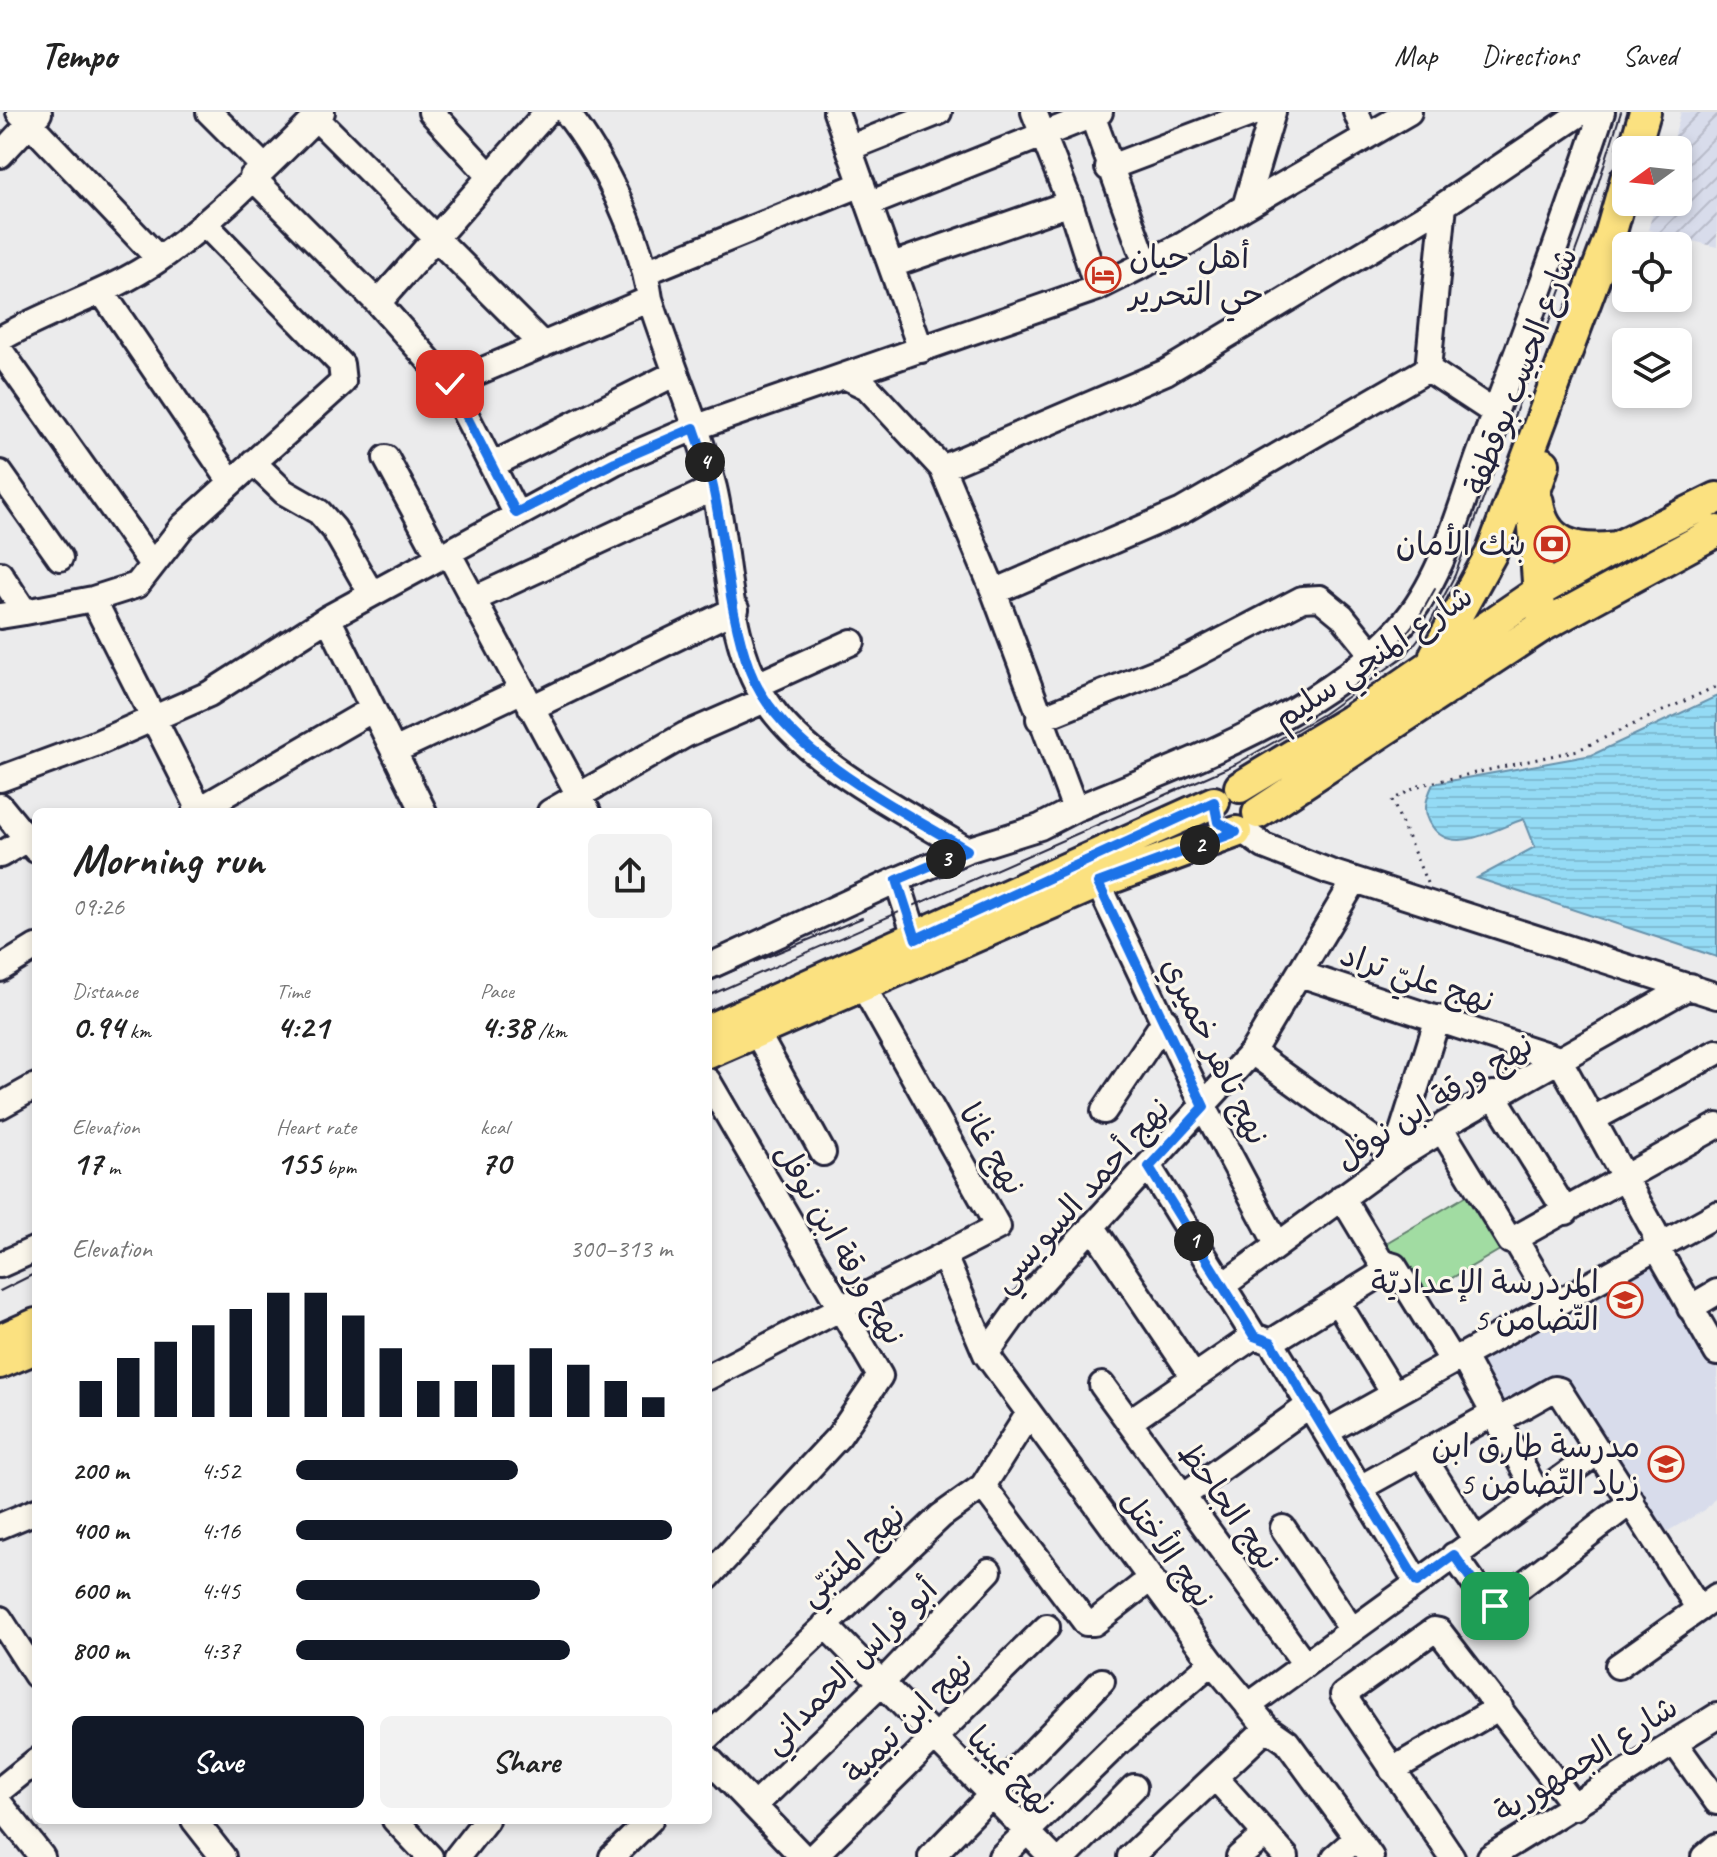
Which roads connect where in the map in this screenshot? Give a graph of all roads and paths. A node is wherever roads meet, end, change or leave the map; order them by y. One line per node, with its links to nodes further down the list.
1 (209, 112): 26 (street)
2 (431, 112): 27 (street)
3 (547, 112): 27 (street)
4 (566, 112): 38 (street)
5 (836, 112): 23 (street)
6 (939, 112): 23 (street)
7 (1034, 112): 19 (street)
8 (1256, 112): 25 (street)
9 (1273, 112): 31 (street)
10 (1356, 112): 22 (street)
11 (1409, 112): 22 (street)
12 (1582, 112): 30 (street)
13 (1602, 112): 51 (street)
14 (1645, 112): 20 (main road)
15 (1663, 112): 21 (main road)
16 (1094, 113): 19 (street); 25 (street)
17 (319, 115): 26 (street); 34 (street)
18 (29, 116): 24 (street); 35 (street)
19 (1045, 136): 28 (street); 29 (street)
20 (1638, 136)
21 (1657, 136)
22 (1366, 137): 31 (street)
23 (849, 148): 28 (street)
24 (0, 155)
25 (1108, 168): 36 (street)
26 (258, 172): 33 (street); 43 (street)
27 (491, 177): 34 (street)
28 (866, 194): 37 (street); 38 (street)
29 (1070, 203): 37 (street); 40 (street)
30 (1444, 205): 47 (street); 56 (street)
31 (1245, 207): 36 (street)
32 (1616, 216): 60 (main road, شارع الحبيب بوقطفة)
33 (204, 223): 35 (street); 54 (street)
34 (437, 235): 43 (street); 45 (street)
35 (159, 259): 41 (street)
36 (1146, 264): 40 (street)
37 (892, 265): 46 (street)
38 (646, 272): 42 (street)
39 (1612, 286): 60 (main road, شارع الحبيب بوقطفة)
40 (1097, 288): 46 (street)
41 (102, 292): 44 (street); 58 (street)
42 (650, 299): 45 (street); 48 (street)
43 (378, 303): 50 (street)
44 (1, 338): 67 (street)
45 (543, 345): 50 (street)
46 (921, 350): 49 (street)
47 (1428, 369): 51 (street); 69 (street)
48 (674, 374): 52 (street); 55 (street)
49 (844, 376): 52 (street); 56 (street)
50 (450, 384): 55 (street)
51 (1495, 413): 81 (street)
52 (694, 428): 59 (street); 62 (street)
53 (386, 458): 65 (street)
54 (253, 462): 58 (street); 72 (street)
55 (492, 465): 62 (street)
56 (942, 468): 69 (street)
57 (0, 473): 66 (street)
58 (231, 482): 67 (street)
59 (714, 488): 74 (street); 75 (street)
60 (1525, 490): 64 (main road); 70 (main road, شارع الحبيب بوقطفة); 82 (main road, شارع الحبيب بوقطفة)
61 (1717, 498): 64 (main road, شارع المنجي سليم)
62 (516, 513): 65 (street)
63 (1717, 531): 71 (main road, شارع المنجي سليم)
64 (1617, 547): 70 (main road, شارع المنجي سليم)
65 (444, 556): 72 (street); 74 (street)
66 (60, 558)
67 (151, 563): 73 (street)
68 (0, 574): 76 (street)
69 (994, 592): 88 (street)
70 (1538, 592): 71 (main road); 79 (main road, شارع الحبيب بوقطفة); 82 (main road, شارع المنجي سليم)
71 (1602, 592): 79 (main road, شارع المنجي سليم)
72 (371, 593): 78 (street)
73 (93, 599): 76 (street); 87 (street)
74 (474, 599): 85 (street)
75 (736, 609): 84 (street); 85 (street)
76 (25, 612): 77 (street)
77 (0, 616)
78 (328, 618): 86 (street); 87 (street)
79 (1541, 627): 98 (main road, شارع المنجي سليم)
80 (852, 642): 84 (street)
81 (1371, 652): 88 (street); 97 (street)
82 (1427, 667): 91 (main road, شارع المنجي سليم)
83 (1717, 686): 105 (path)
84 (761, 692): 92 (street); 100 (street)
85 (526, 699): 89 (street); 92 (street)
86 (373, 709): 89 (street); 95 (street)
87 (152, 719): 90 (street); 94 (street)
88 (1039, 719): 97 (street)
89 (394, 751): 96 (street)
90 (0, 779)
91 (1227, 794): 98 (main road); 98 (main road); 106 (main road, شارع المنجي سليم)
92 (584, 805)
93 (0, 806): 99 (street)
94 (197, 808)
95 (204, 808)
96 (422, 808)
97 (1075, 809): 100 (street)
98 (1248, 824): 103 (street); 104 (main road, شارع المنجي سليم)
99 (31, 845): 101 (street)
100 (967, 850): 102 (street)
101 (0, 855)
102 (897, 880): 106 (street); 108 (street)
103 (1355, 880): 105 (street); 110 (street, نهج أحمد السويسي)
104 (1098, 883): 111 (main road, شارع المنجي سليم); 115 (street, نهج تاهر خميري)
105 (1437, 907): 112 (street)
106 (916, 939): 116 (main road, شارع المنجي سليم)
107 (32, 949): 109 (street)
108 (712, 965)
109 (0, 969)
110 (1300, 974): 114 (street, نهج عليّ تراد); 119 (street, نهج أحمد السويسي)
111 (863, 986): 117 (main road, شارع المنجي سليم); 143 (street, نهج غانا)
112 (1690, 986): 113 (street); 121 (street, نهج ورقة ابن نوفل)
113 (1717, 996)
114 (1438, 1018): 121 (street, نهج عليّ تراد); 132 (street)
115 (1165, 1020): 126 (street, نهج تاهر خميري); 127 (street)
116 (712, 1028)
117 (757, 1033): 118 (main road, شارع المنجي سليم); 131 (street)
118 (712, 1051)
119 (1252, 1052): 126 (street, نهج أحمد السويسي); 132 (street)
120 (1717, 1052): 128 (street)
121 (1559, 1059): 124 (street, نهج ورقة ابن نوفل); 128 (street)
122 (712, 1088): 151 (street, نهج ورقة ابن نوفل)
123 (32, 1092): 125 (street)
124 (1493, 1094): 130 (street, نهج ورقة ابن نوفل); 136 (street)
125 (0, 1106)
126 (1204, 1107): 133 (street, نهج أحمد السويسي); 140 (street, نهج تاهر خميري)
127 (1104, 1111)
128 (1593, 1119): 134 (street)
129 (1717, 1126): 134 (street)
130 (1442, 1130): 132 (street, نهج ورقة ابن نوفل); 139 (street)
131 (823, 1153)
132 (1396, 1156): 135 (street, نهج ورقة ابن نوفل)
133 (1149, 1167): 138 (street, نهج أحمد السويسي); 146 (street)
134 (1625, 1178): 136 (street); 141 (street)
135 (1342, 1197): 140 (street, نهج ورقة ابن نوفل); 145 (street)
136 (1566, 1212): 139 (street)
137 (1717, 1214): 141 (street)
138 (1092, 1226): 157 (street, نهج أحمد السويسي); 161 (street)
139 (1513, 1240): 149 (street)
140 (1277, 1244): 146 (street, نهج ورقة ابن نوفل)
141 (1657, 1248): 149 (street); 150 (street)
142 (32, 1251): 144 (street)
143 (944, 1256): 151 (street, نهج غانا); 157 (street, نهج الأختل)
144 (0, 1265)
145 (1394, 1266): 148 (street); 158 (street)
146 (1222, 1286): 153 (street)
147 (1717, 1292): 150 (street)
148 (1338, 1303): 153 (street); 163 (street)
149 (1553, 1304): 158 (street)
150 (1690, 1308): 156 (street)
151 (840, 1309): 160 (street, نهج غانا); 182 (street, نهج ورقة ابن نوفل)
152 (32, 1326): 154 (main road)
153 (1262, 1339): 161 (street); 164 (street)
154 (0, 1340)
155 (32, 1350): 159 (main road)
156 (1717, 1353)
157 (986, 1354): 165 (street, نهج الأختل)
158 (1457, 1358): 163 (street); 166 (street)
159 (0, 1363)
160 (712, 1375)
161 (1194, 1377): 167 (street)
162 (1102, 1385): 167 (street, نهج الجاحظ)
163 (1394, 1394): 168 (street)
164 (1311, 1404): 168 (street); 174 (street)
165 (1029, 1413): 171 (street, نهج المتنبّي); 183 (street, نهج الأختل)
166 (1495, 1417): 169 (street); 170 (street); 173 (street)
167 (1129, 1422): 174 (street, نهج الجاحظ)
168 (1328, 1431): 172 (street)
169 (1599, 1451): 173 (street); 175 (street)
170 (1422, 1455): 172 (street); 179 (street)
171 (983, 1486): 183 (street); 187 (street, نهج المتنبّي)
172 (1360, 1488): 184 (street)
173 (1538, 1495): 179 (street)
174 (1183, 1496): 191 (street, نهج الجاحظ)
175 (1632, 1501): 180 (street); 185 (street)
176 (32, 1513): 177 (street)
177 (0, 1526)
178 (1283, 1528): 189 (street)
179 (1475, 1539): 180 (street)
180 (1454, 1555): 184 (street)
181 (989, 1571): 195 (street, أبو فراس الحمداني)
182 (712, 1573)
183 (1149, 1580): 190 (street, نهج الأختل)
184 (1417, 1582): 189 (street)
185 (1708, 1603): 192 (street)
186 (0, 1619): 193 (street)
187 (825, 1625): 195 (street, نهج غينيا); 202 (street, نهج المتنبّي)
188 (1047, 1627): 200 (street, نهج ابن تيمية)
189 (1352, 1630): 191 (street)
190 (1212, 1662): 196 (street, نهج الأختل); 218 (street)
191 (1305, 1664): 196 (street)
192 (1618, 1666)
193 (32, 1669)
194 (1102, 1681): 209 (street)
195 (882, 1683): 200 (street, نهج غينيا); 212 (street, أبو فراس الحمداني)
196 (1248, 1706): 199 (street, نهج الأختل)
197 (1500, 1707): 205 (street); 205 (street); 213 (street)
198 (1717, 1716): 201 (street, شارع الجمهورية)
199 (1267, 1728): 206 (street); 221 (street, نهج الأختل)
200 (935, 1738): 209 (street, نهج غينيا); 228 (street, نهج ابن تيمية)
201 (1674, 1742): 210 (street); 213 (street, شارع الجمهورية)
202 (712, 1752)
203 (712, 1758): 212 (street)
204 (32, 1764): 208 (street)
205 (1392, 1770): 237 (street)
206 (1215, 1777): 219 (street); 233 (street)
207 (1134, 1787): 232 (street)
208 (0, 1790)
209 (990, 1796): 218 (street, نهج غينيا); 229 (street)
210 (1717, 1802)
211 (0, 1804): 223 (street)
212 (755, 1805): 222 (street)
213 (1575, 1807): 238 (street, شارع الجمهورية)
214 (197, 1824): 224 (street)
215 (399, 1824): 225 (street)
216 (483, 1824): 226 (street)
217 (646, 1824): 227 (street)
218 (1026, 1832): 230 (street); 231 (street, نهج غينيا)
219 (1266, 1834): 234 (street); 235 (street)
220 (1717, 1846): 239 (street)
221 (1364, 1848): 236 (street)
222 (789, 1852)
223 (42, 1857)
224 (223, 1857)
225 (430, 1857)
226 (457, 1857)
227 (612, 1857)
228 (813, 1857)
229 (931, 1857)
230 (1001, 1857)
231 (1052, 1857)
232 (1065, 1857)
233 (1130, 1857)
234 (1239, 1857)
235 (1286, 1857)
236 (1335, 1857)
237 (1452, 1857)
238 (1490, 1857)
239 (1704, 1857)

